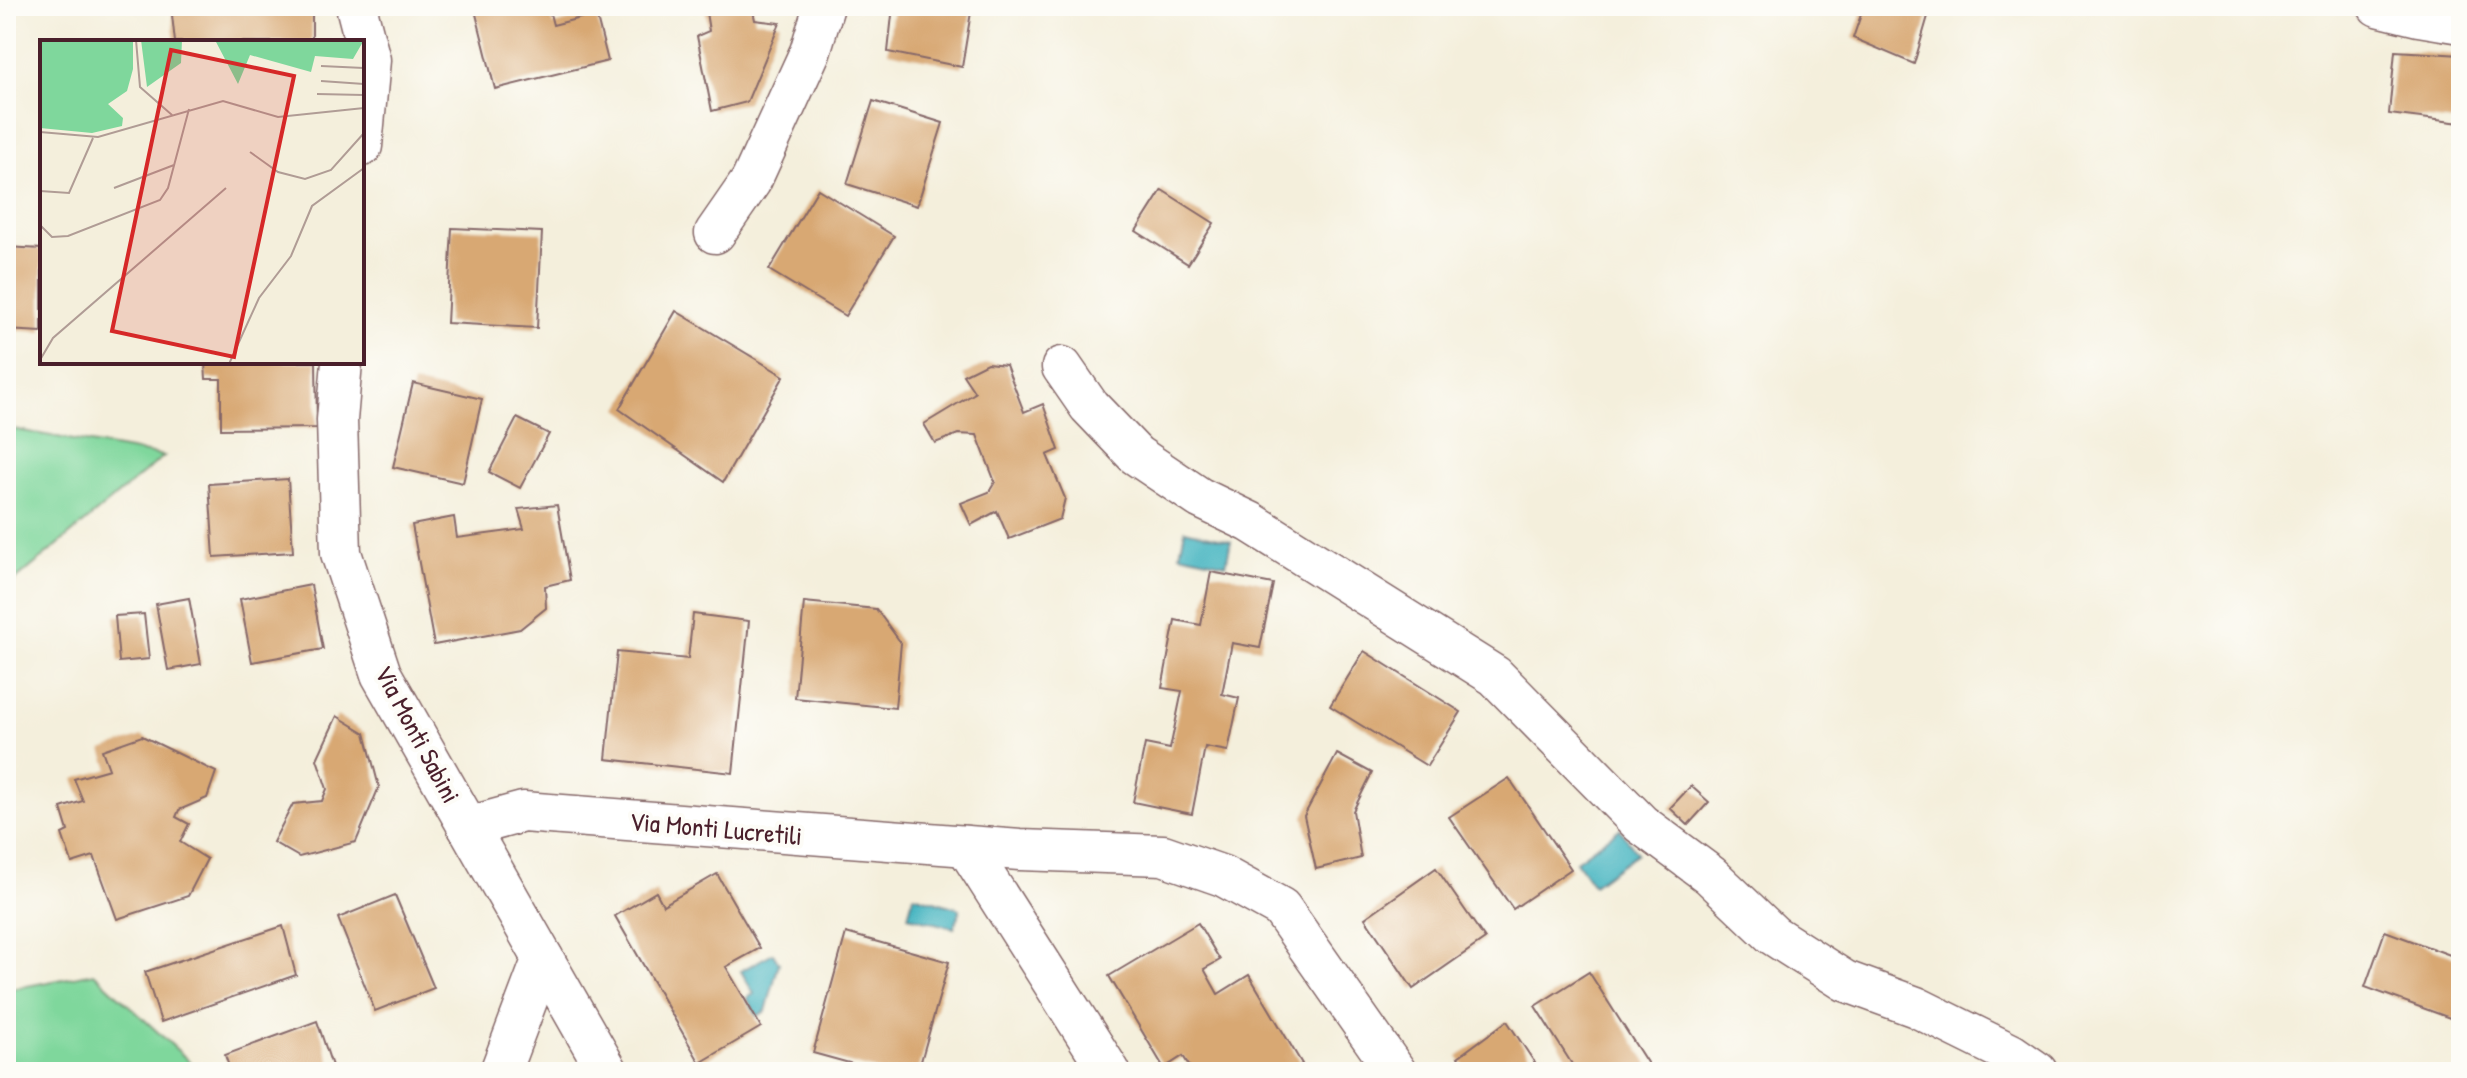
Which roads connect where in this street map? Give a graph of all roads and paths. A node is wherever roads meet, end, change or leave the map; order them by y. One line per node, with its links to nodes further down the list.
1 (356, 6): 5 (street)
2 (824, 6): 6 (street)
3 (2378, 6): 4 (street)
4 (2461, 23)
5 (364, 124)
6 (715, 233)
7 (342, 364): 9 (street, Via Monti Sabini)
8 (1062, 367): 16 (street)
9 (468, 827): 10 (street, Via Monti Lucretili); 11 (street, Via Monti Sabini)
10 (966, 846): 14 (street); 15 (street, Via Monti Lucretili)
11 (543, 958): 12 (street); 13 (street, Via Monti Sabini)
12 (500, 1072)
13 (608, 1072)
14 (1110, 1072)
15 (1396, 1072)
16 (2037, 1072)

